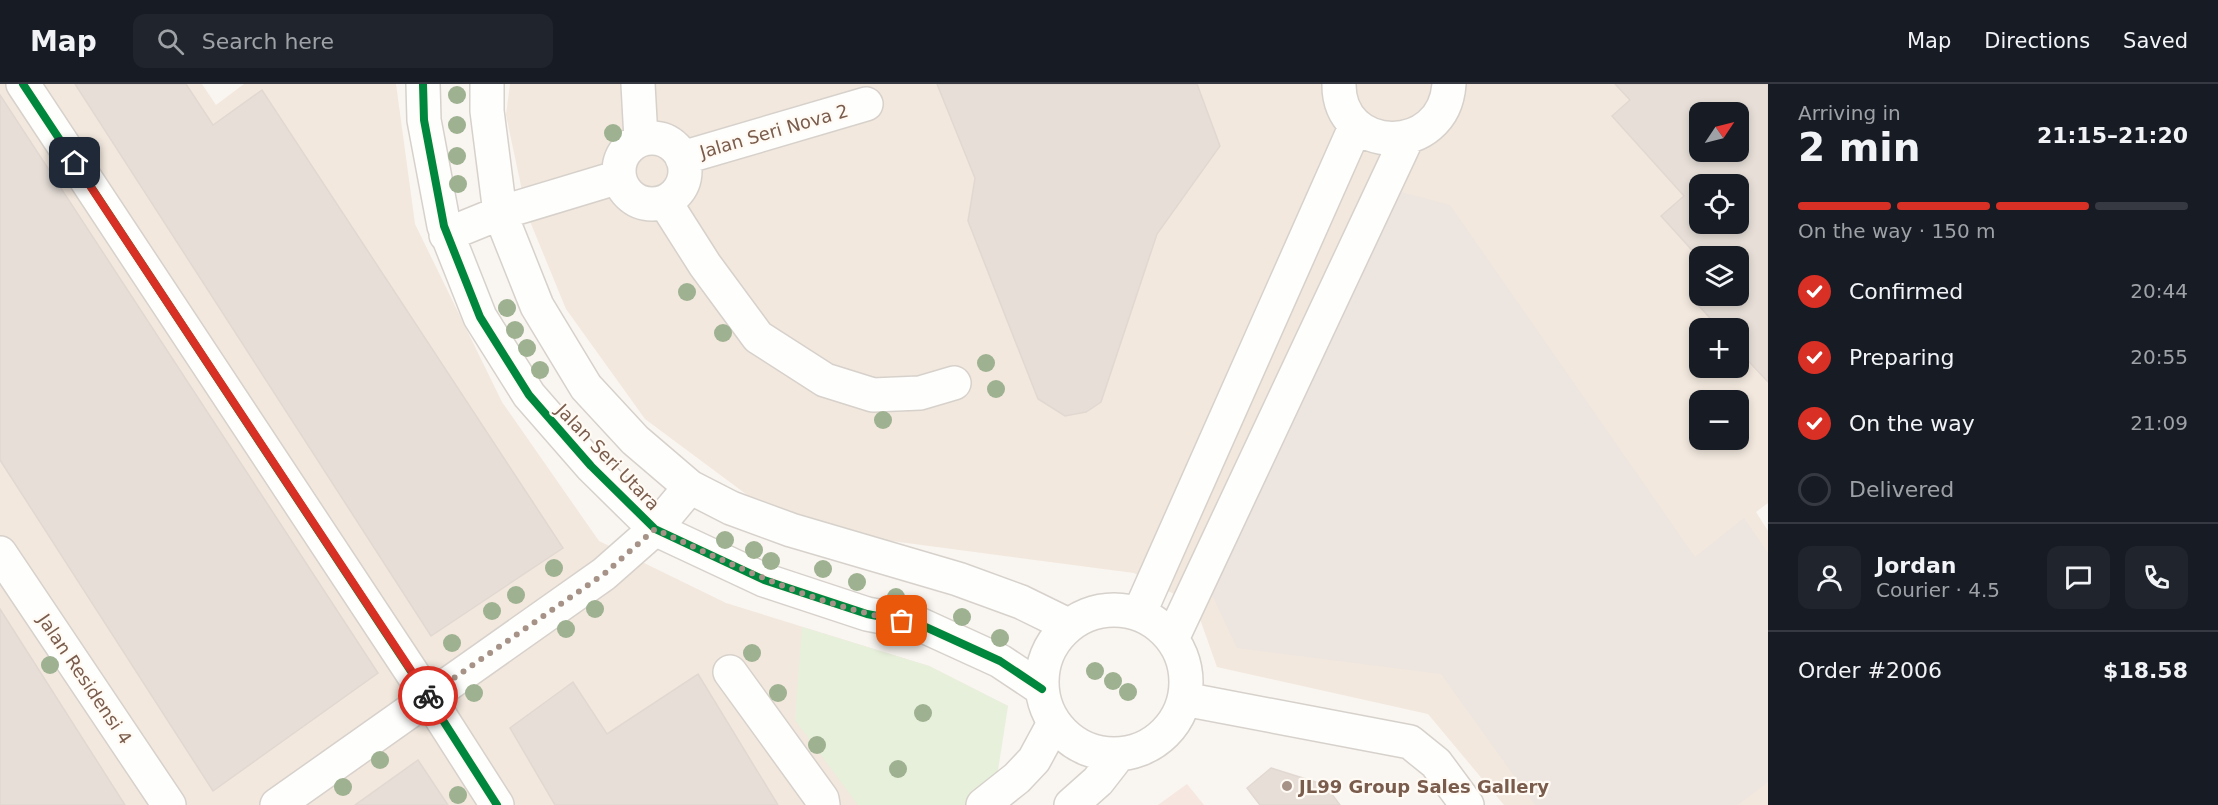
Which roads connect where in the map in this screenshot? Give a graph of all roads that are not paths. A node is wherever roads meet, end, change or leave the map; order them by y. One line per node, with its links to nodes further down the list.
1 (23, 84): 25 (street)
2 (423, 84): 15 (street, Jalan Seri Utara)
3 (488, 84): 14 (street, Jalan Seri Utara)
4 (638, 84): 10 (street)
5 (1339, 84): 8 (street)
6 (1449, 84): 9 (street)
7 (866, 104): 11 (street, Jalan Seri Nova 2)
8 (1356, 125): 9 (street); 20 (street)
9 (1407, 138): 22 (street)
10 (641, 139): 11 (street); 12 (street)
11 (682, 158): 13 (street)
12 (619, 177): 13 (street); 14 (street)
13 (664, 202): 16 (street)
14 (500, 213): 15 (street); 17 (street, Jalan Seri Utara)
15 (446, 235): 18 (street, Jalan Seri Utara)
16 (954, 383)
17 (690, 487): 18 (street); 21 (street, Jalan Seri Utara)
18 (655, 529): 24 (street, Jalan Seri Utara); 25 (street)
19 (0, 553): 29 (street, Jalan Residensi 4)
20 (1139, 614): 21 (street); 22 (street)
21 (1068, 625): 24 (street)
22 (1172, 639): 26 (street)
23 (730, 672): 32 (street)
24 (1041, 689): 27 (street)
25 (428, 697): 30 (street); 31 (street)
26 (1184, 699): 28 (street); 35 (street)
27 (1054, 723): 28 (street); 33 (street)
28 (1119, 754): 34 (street)
29 (169, 805)
30 (277, 805)
31 (497, 805)
32 (823, 805)
33 (983, 805)
34 (1071, 805)
35 (1467, 805)

